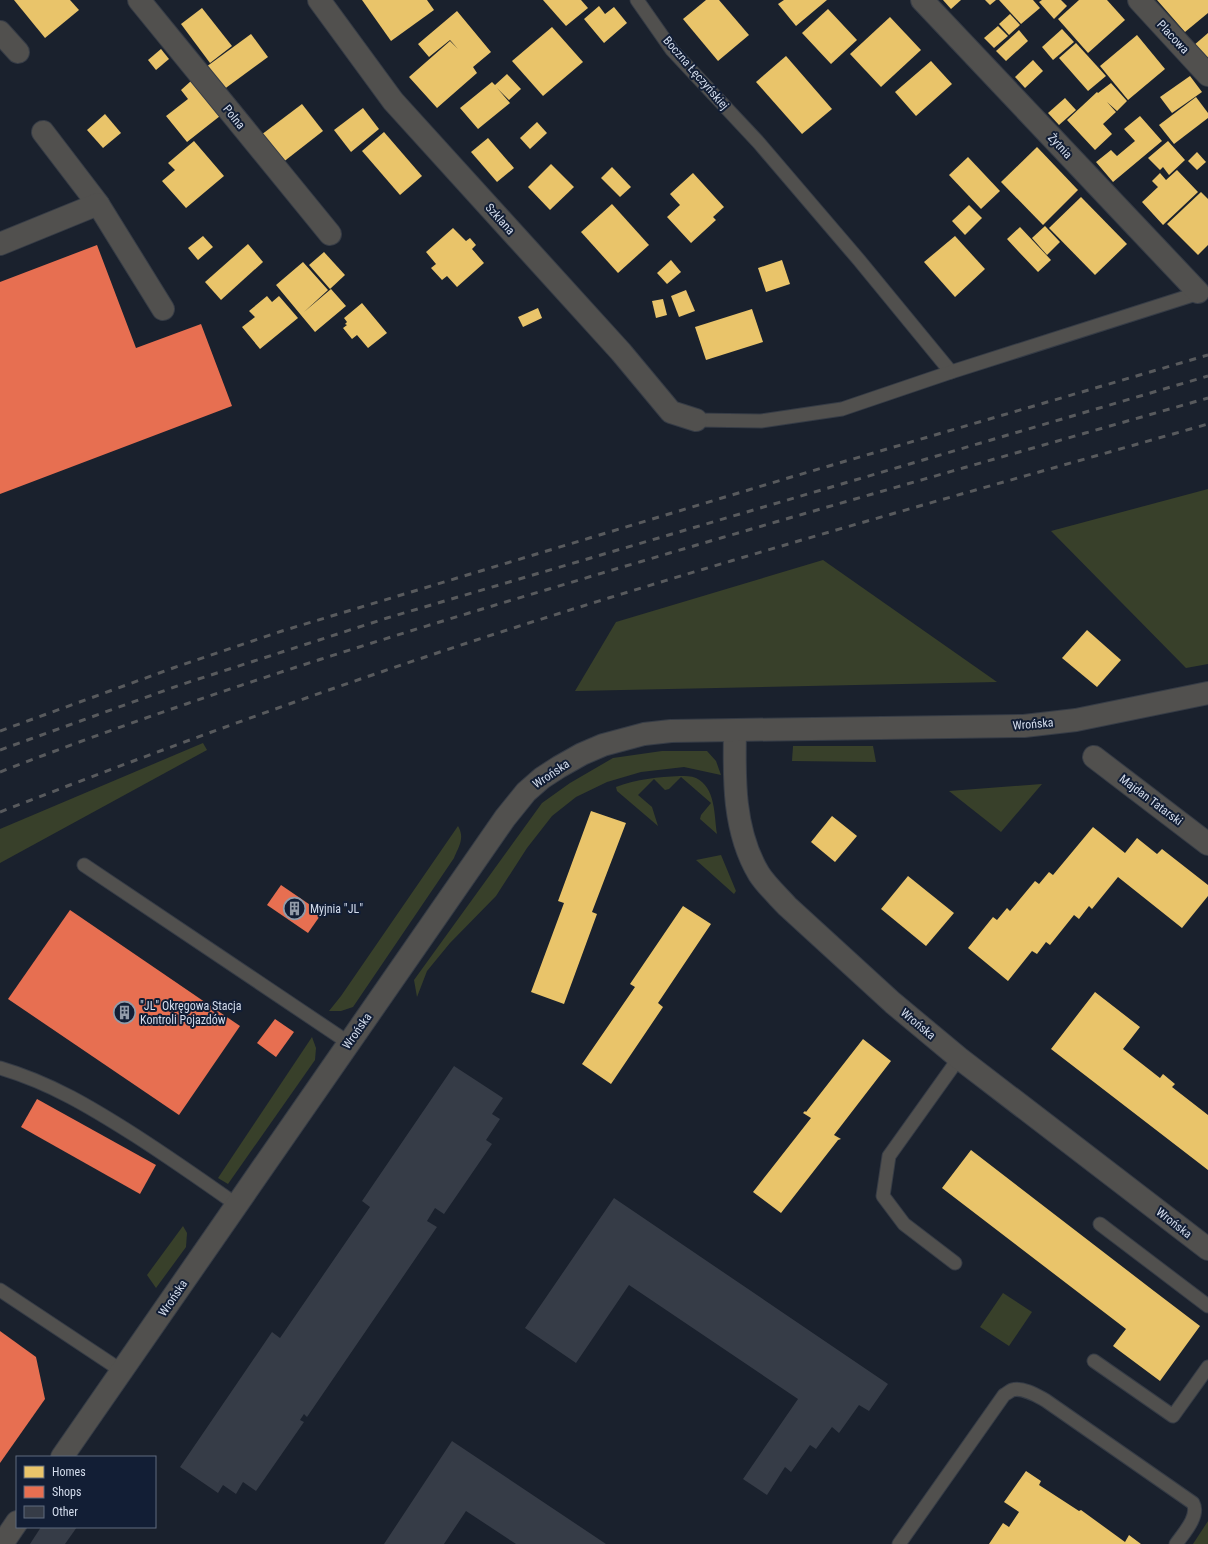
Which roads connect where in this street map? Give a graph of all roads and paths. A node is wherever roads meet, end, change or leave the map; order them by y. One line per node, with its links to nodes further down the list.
1 (139, 0): 11 (street, Polna)
2 (319, 0): 16 (street, Szklana)
3 (637, 0): 15 (lane, Boczna Łęczyńskiej)
4 (922, 0): 13 (street, Żytnia)
5 (1139, 0): 8 (street, Placowa)
6 (0, 32): 7 (street)
7 (18, 52)
8 (1208, 74)
9 (43, 132): 10 (street)
10 (98, 204): 12 (street); 14 (street)
11 (330, 234)
12 (0, 244)
13 (1203, 291): 15 (lane)
14 (163, 309)
15 (951, 372): 16 (lane)
16 (696, 420)
17 (1208, 693): 18 (street, Wrońska)
18 (735, 730): 22 (street, Wrońska); 23 (street, Wrońska)
19 (1094, 757): 20 (street, Majdan Tatarski)
20 (1208, 844)
21 (84, 865): 22 (lane)
22 (349, 1043): 25 (street, Wrońska)
23 (960, 1058): 27 (street, Wrońska); 28 (lane)
24 (0, 1068): 25 (lane)
25 (237, 1205): 33 (street, Wrońska)
26 (1100, 1224): 30 (lane)
27 (1208, 1248)
28 (955, 1263)
29 (0, 1290): 33 (lane)
30 (1208, 1306)
31 (1094, 1361): 32 (lane)
32 (1208, 1367)
33 (122, 1371): 34 (street, Wrońska)
34 (63, 1456)
35 (16, 1523): 36 (street)
36 (2, 1544)
37 (899, 1544): 38 (lane)
38 (1176, 1544)

